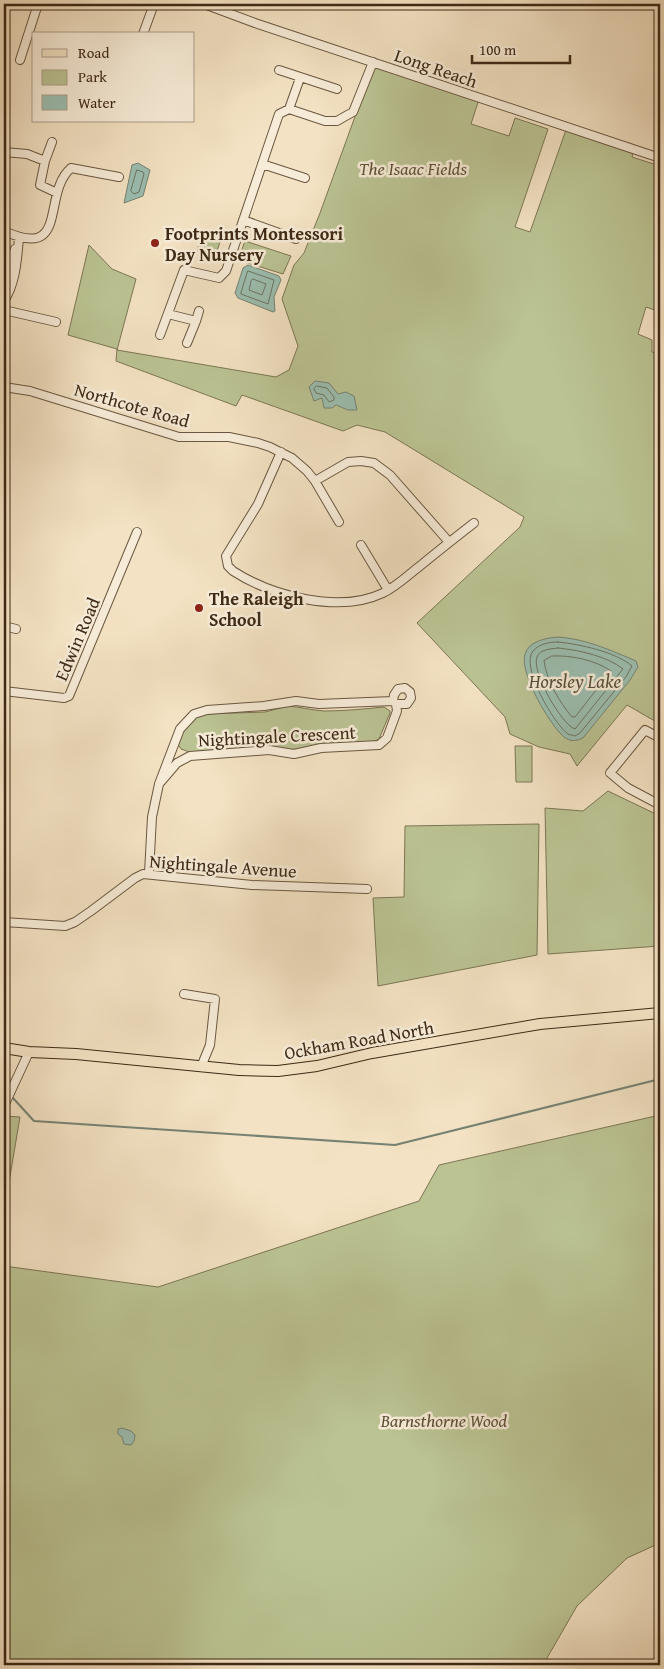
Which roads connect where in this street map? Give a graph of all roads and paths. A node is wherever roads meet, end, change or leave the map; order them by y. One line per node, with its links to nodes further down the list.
1 (38, 4): 5 (street)
2 (154, 4): 4 (street)
3 (204, 4): 6 (street, Long Reach)
4 (143, 32)
5 (20, 60)
6 (373, 62): 10 (street); 13 (street, Long Reach)
7 (279, 70): 8 (street)
8 (300, 78): 9 (street); 10 (street)
9 (337, 89)
10 (289, 109): 15 (street)
11 (52, 142): 14 (street)
12 (4, 152): 14 (street)
13 (660, 158)
14 (45, 161): 18 (street)
15 (262, 164): 17 (street); 19 (street)
16 (119, 177): 18 (street)
17 (305, 178)
18 (58, 193): 21 (street)
19 (243, 220): 22 (street); 27 (street)
20 (4, 231): 21 (street)
21 (18, 238): 23 (street); 24 (street)
22 (296, 239)
23 (4, 288)
24 (4, 301)
25 (4, 310): 28 (street)
26 (199, 311): 29 (street)
27 (168, 314): 29 (street); 30 (street)
28 (56, 322)
29 (196, 322): 31 (street)
30 (160, 335)
31 (187, 343)
32 (4, 387): 33 (street, Northcote Road)
33 (280, 452): 34 (street, Northcote Road); 40 (street)
34 (315, 481): 35 (street, Northcote Road); 38 (street)
35 (340, 522)
36 (474, 523): 38 (street)
37 (137, 532): 43 (street, Edwin Road)
38 (449, 542): 40 (street)
39 (361, 545): 40 (street)
40 (388, 590)
41 (4, 626): 42 (street)
42 (16, 629)
43 (4, 691)
44 (660, 738): 48 (street)
45 (174, 744): 46 (street, Nightingale Crescent); 46 (street, Nightingale Crescent); 47 (street, Nightingale Crescent)
46 (190, 756): 47 (street, Nightingale Crescent)
47 (159, 784): 49 (street, Nightingale Crescent)
48 (660, 805)
49 (149, 874): 50 (street, Nightingale Avenue); 51 (street, Nightingale Avenue)
50 (367, 889)
51 (4, 922)
52 (184, 994): 57 (street)
53 (660, 1013): 57 (main road, Ockham Road North)
54 (4, 1034): 55 (street)
55 (4, 1048): 56 (main road, Ockham Road North)
56 (29, 1052): 57 (main road, Ockham Road North); 58 (street)
57 (201, 1067)
58 (4, 1106)

